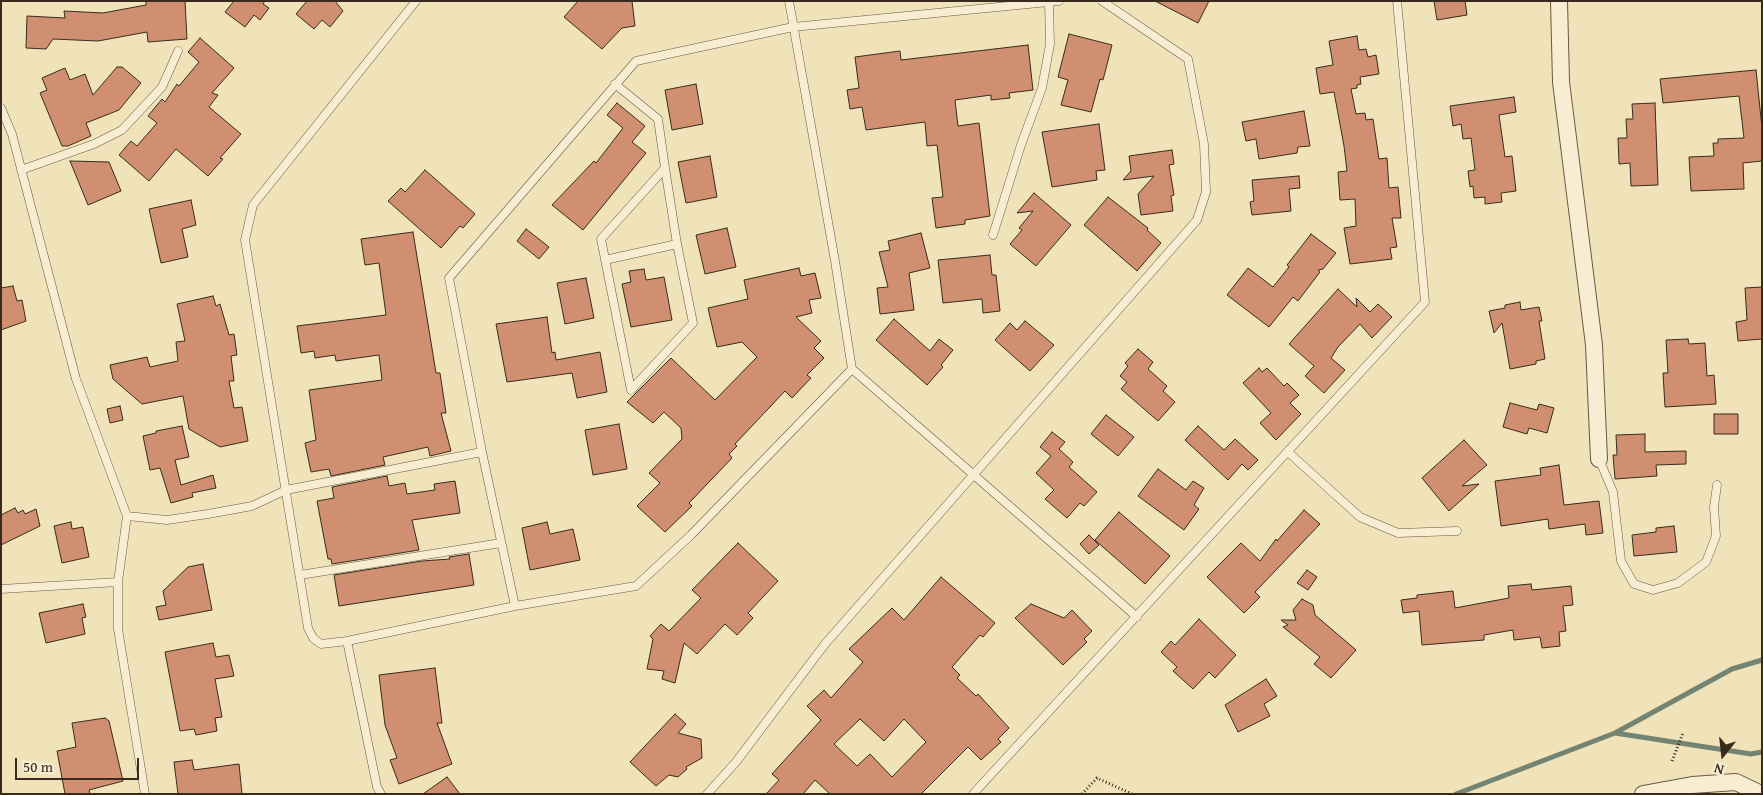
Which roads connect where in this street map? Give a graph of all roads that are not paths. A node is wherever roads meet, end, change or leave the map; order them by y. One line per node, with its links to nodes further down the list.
1 (416, 1): 23 (lane)
2 (789, 1): 8 (lane)
3 (1059, 1): 7 (lane)
4 (1102, 1): 21 (lane)
5 (1397, 1): 19 (lane)
6 (1558, 1): 20 (street)
7 (1048, 2): 8 (lane); 14 (lane)
8 (793, 27): 10 (lane); 17 (lane)
9 (178, 51): 13 (lane)
10 (615, 84): 12 (lane); 18 (lane)
11 (1, 108): 13 (lane)
12 (666, 168): 15 (lane); 16 (lane)
13 (21, 170): 24 (lane)
14 (993, 235)
15 (677, 244): 16 (lane); 16 (lane)
16 (605, 260)
17 (852, 369): 21 (lane); 30 (lane)
18 (482, 452): 23 (lane); 26 (lane)
19 (1288, 452): 25 (lane); 31 (lane)
20 (1599, 459): 22 (lane)
21 (973, 475): 31 (lane); 35 (lane)
22 (1717, 485)
23 (286, 490): 24 (lane); 27 (lane)
24 (127, 516): 28 (lane)
25 (1457, 531)
26 (501, 543): 27 (lane); 30 (lane)
27 (300, 575): 32 (lane)
28 (118, 582): 29 (lane); 33 (lane)
29 (1, 588)
30 (515, 606): 32 (lane)
31 (1137, 616): 36 (lane)
32 (347, 641): 34 (lane)
33 (145, 794)
34 (381, 794)
35 (707, 794)
36 (973, 794)
37 (1644, 794): 38 (street)
38 (1761, 794)

